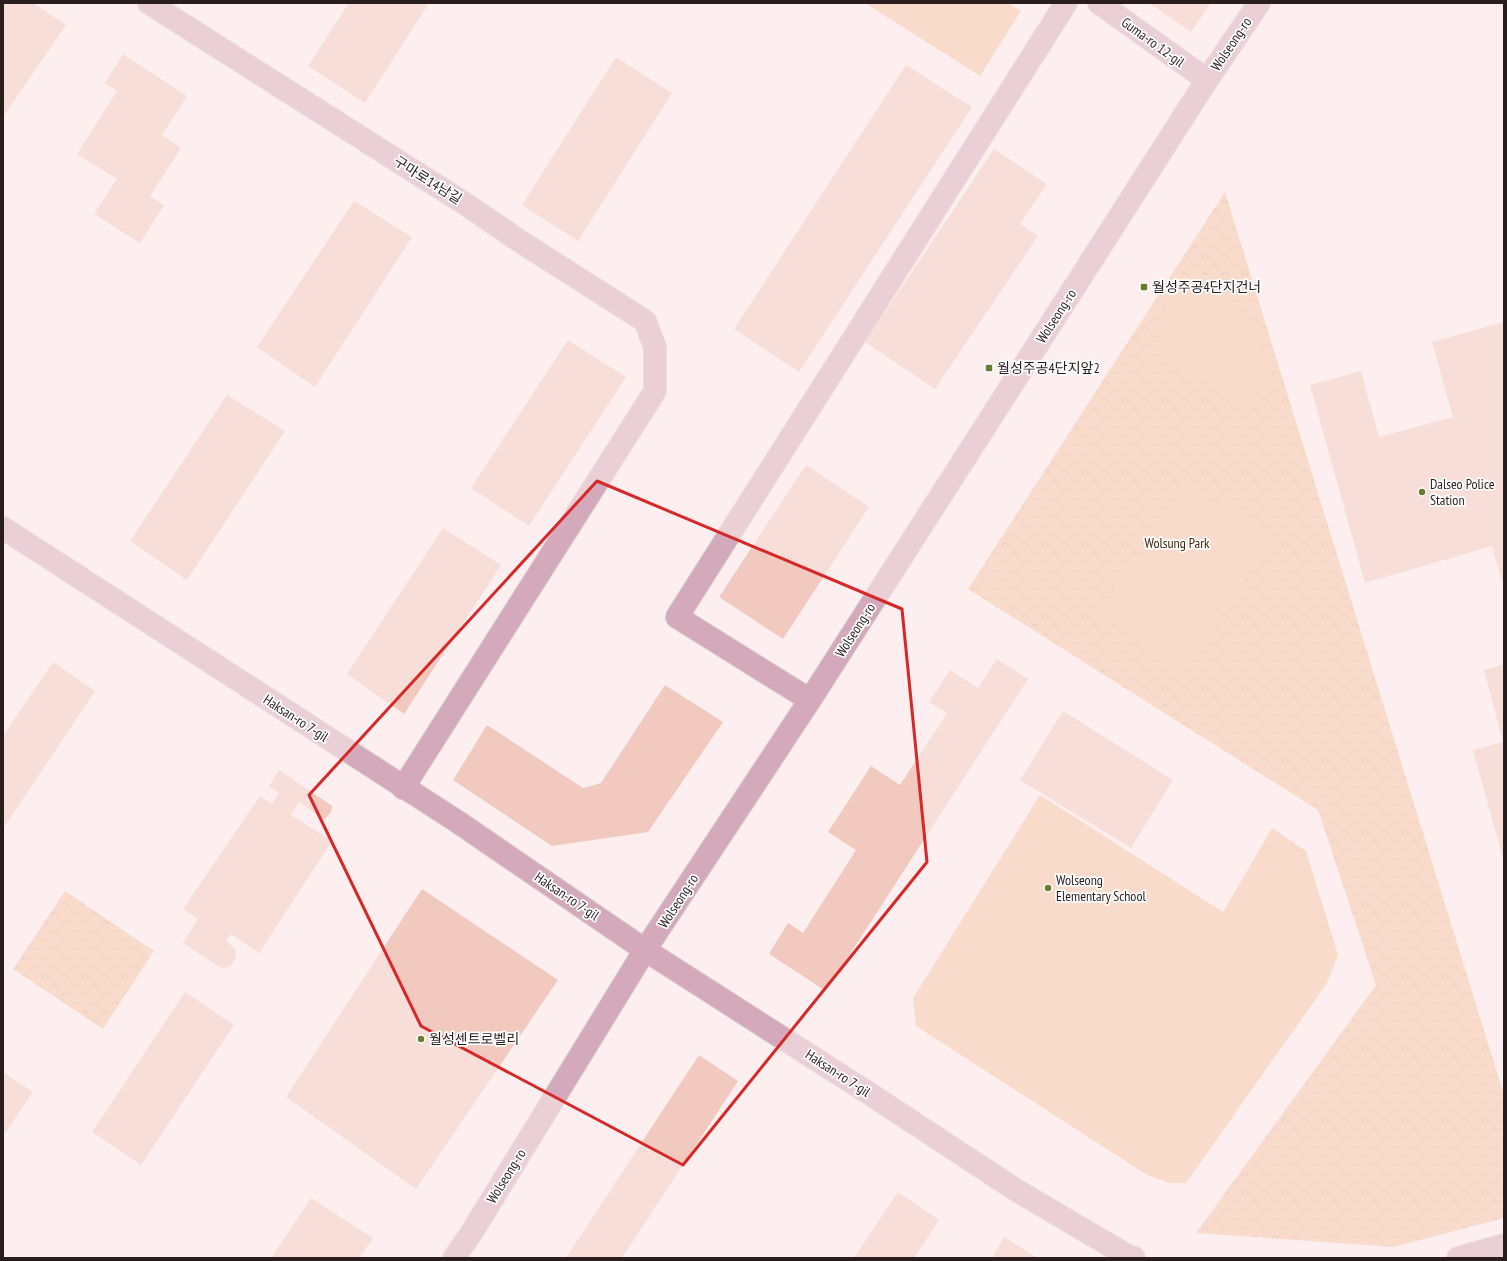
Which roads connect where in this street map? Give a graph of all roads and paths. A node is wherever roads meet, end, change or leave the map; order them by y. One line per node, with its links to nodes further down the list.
1 (149, 3): 8 (street, 구마로14남길)
2 (1066, 3): 7 (street)
3 (1100, 3): 5 (street, Guma-ro 12-gil)
4 (1259, 3): 5 (street, Wolseong-ro)
5 (1207, 80): 7 (street, Wolseong-ro)
6 (3, 528): 8 (street, Haksan-ro 7-gil)
7 (810, 700): 9 (street, Wolseong-ro)
8 (403, 788): 9 (street, Haksan-ro 7-gil)
9 (645, 950): 11 (street, Wolseong-ro); 12 (street, Haksan-ro 7-gil)
10 (1504, 1245): 13 (street)
11 (454, 1258)
12 (1134, 1258)
13 (1458, 1258)

